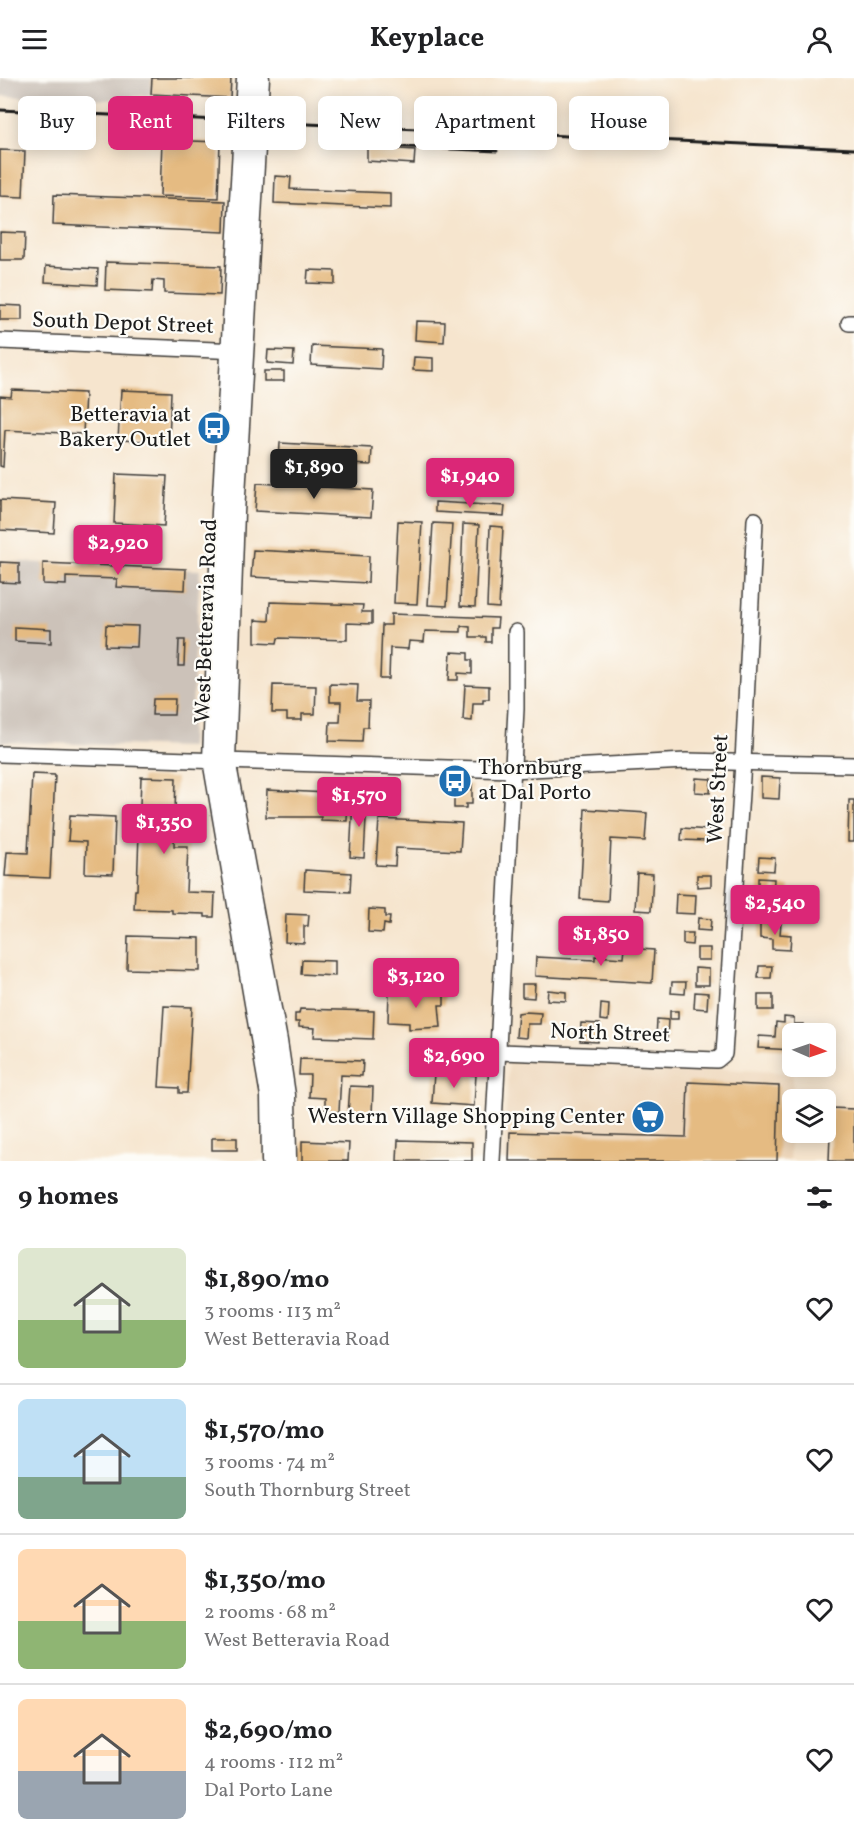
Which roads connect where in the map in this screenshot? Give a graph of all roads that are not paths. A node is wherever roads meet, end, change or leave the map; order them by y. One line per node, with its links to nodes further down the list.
1 (246, 78): 4 (main road, West Betteravia Road)
2 (260, 78): 4 (main road, West Betteravia Road)
3 (0, 341): 4 (street, South Depot Street)
4 (238, 351): 8 (main road, West Betteravia Road)
5 (755, 520): 9 (street, West Street)
6 (516, 632): 11 (street)
7 (0, 754): 8 (street)
8 (219, 760): 11 (street); 14 (main road, West Betteravia Road); 15 (main road, West Betteravia Road)
9 (743, 762): 10 (street); 11 (street); 13 (street, West Street)
10 (854, 765)
11 (512, 770): 12 (street)
12 (498, 1052): 13 (street, North Street); 16 (street)
13 (720, 1060)
14 (271, 1161)
15 (286, 1161)
16 (492, 1161)

